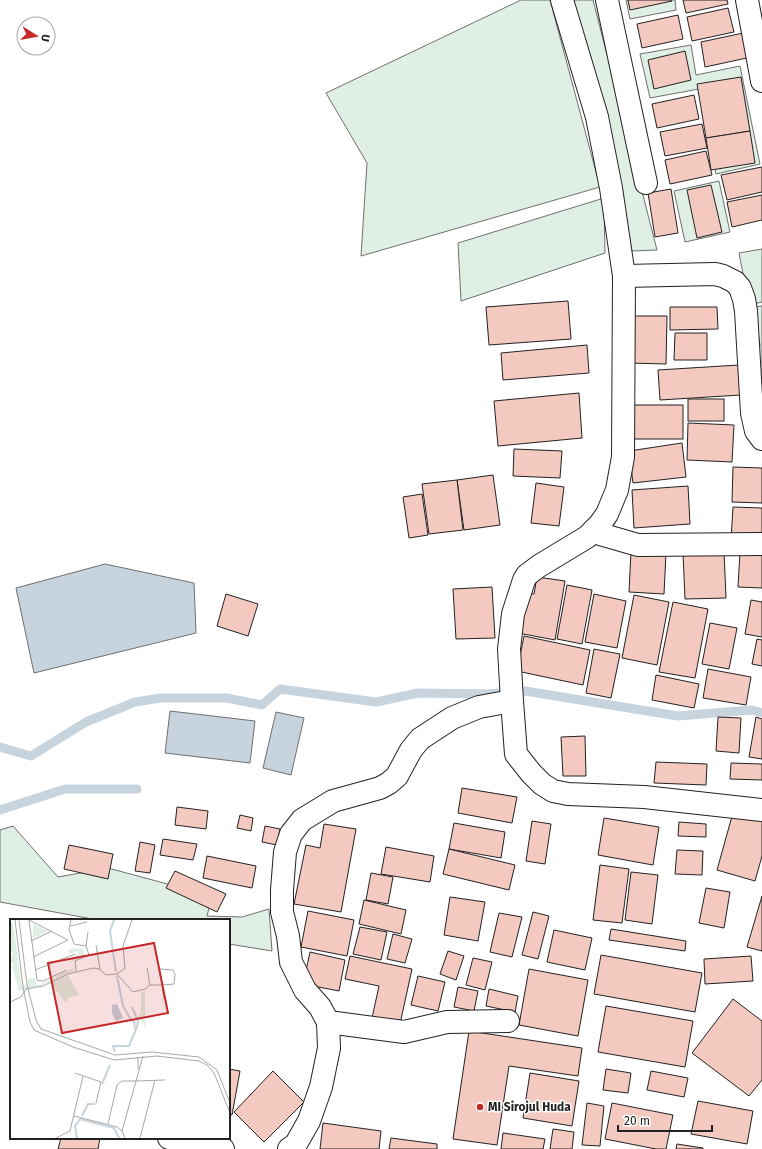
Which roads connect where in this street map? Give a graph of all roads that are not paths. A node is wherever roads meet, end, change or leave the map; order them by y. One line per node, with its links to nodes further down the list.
1 (562, 0): 6 (street)
2 (607, 0): 5 (street)
3 (747, 0): 4 (street)
4 (762, 81)
5 (646, 183)
6 (624, 276): 7 (street); 8 (street)
7 (762, 438)
8 (593, 532): 9 (street); 10 (street)
9 (762, 544)
10 (512, 697): 11 (street); 13 (street)
11 (762, 810)
12 (508, 1021): 13 (street)
13 (328, 1022): 15 (street)
14 (174, 1139): 16 (street)
15 (294, 1147)
16 (223, 1149)

